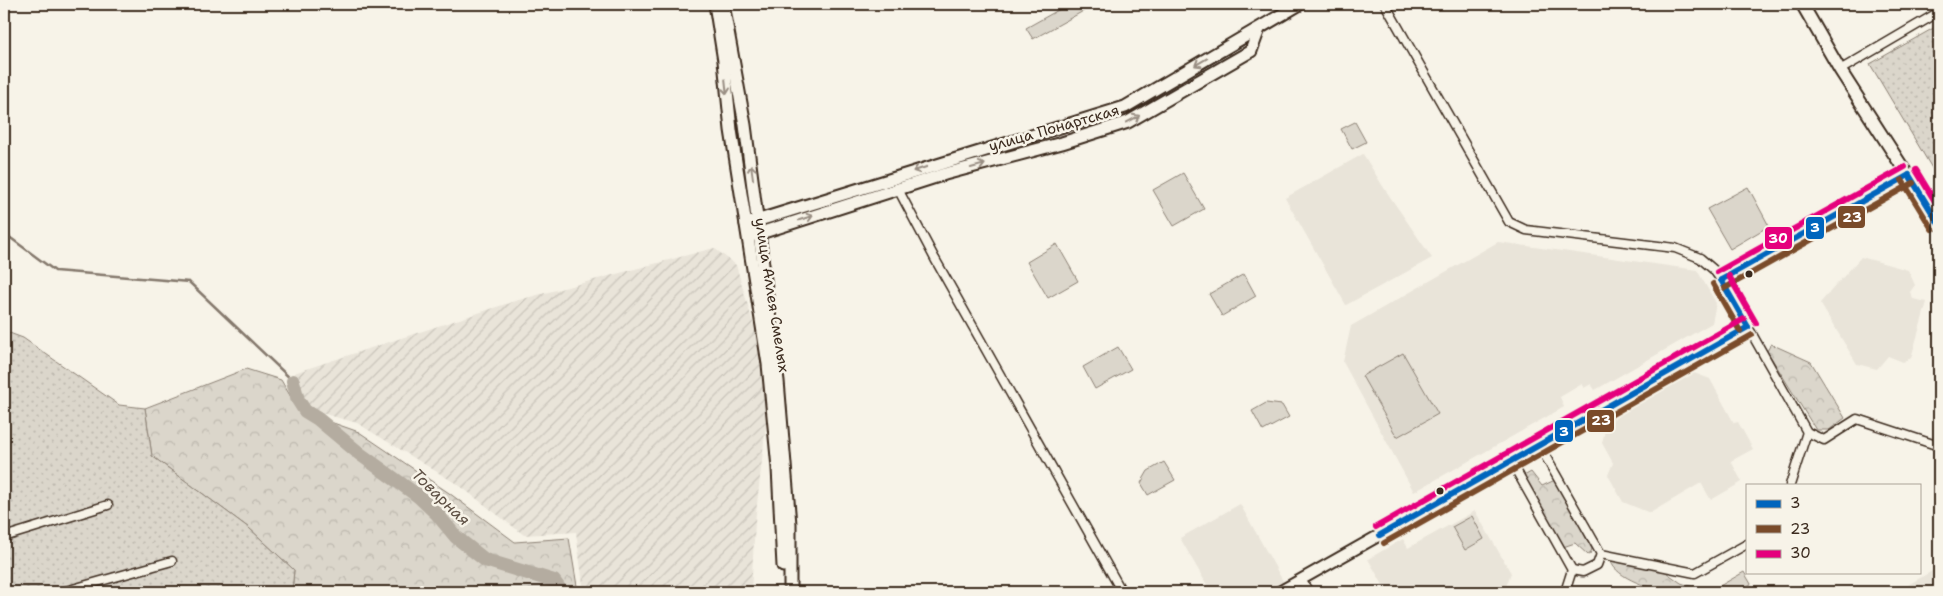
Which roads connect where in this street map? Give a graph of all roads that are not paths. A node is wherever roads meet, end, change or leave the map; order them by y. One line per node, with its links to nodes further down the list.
1 (714, 4): 16 (main road, улица Аллея Смелых, one-way to 16)
2 (723, 4): 15 (main road, one-way to 2)
3 (1300, 4): 7 (main road, улица Понартская)
4 (1385, 4): 20 (street)
5 (1802, 4): 10 (main road)
6 (1939, 12): 10 (street)
7 (1258, 29): 8 (main road, улица Понартская); 9 (main road)
8 (1243, 38): 9 (main road); 11 (main road, улица Понартская, one-way to 11)
9 (1251, 51): 12 (main road, улица Понартская, one-way to 9)
10 (1840, 70): 13 (main road)
11 (942, 162): 12 (main road); 15 (main road, улица Понартская, one-way to 15)
12 (945, 174): 14 (main road, улица Понартская)
13 (1909, 175): 17 (main road); 20 (street)
14 (898, 189): 18 (main road, улица Понартская, one-way to 14); 37 (street)
15 (758, 220): 16 (main road, улица Понартская); 18 (main road)
16 (746, 224): 19 (main road, улица Аллея Смелых)
17 (1939, 224)
18 (759, 233): 19 (main road, улица Понартская); 36 (main road)
19 (748, 238): 35 (main road, улица Аллея Смелых)
20 (1721, 280): 21 (street)
21 (1748, 327): 22 (street); 23 (street)
22 (1807, 432): 24 (street); 26 (street)
23 (1539, 445): 25 (street); 30 (street)
24 (1939, 446)
25 (1511, 461): 32 (street); 33 (street)
26 (1790, 484)
27 (108, 505): 28 (street)
28 (4, 537)
29 (1746, 545): 30 (street)
30 (1601, 554): 32 (street)
31 (172, 561): 34 (street)
32 (1572, 570): 40 (street)
33 (1302, 580): 38 (street); 39 (street)
34 (62, 592)
35 (782, 592)
36 (790, 592)
37 (1122, 592)
38 (1279, 592)
39 (1309, 592)
40 (1565, 592)

